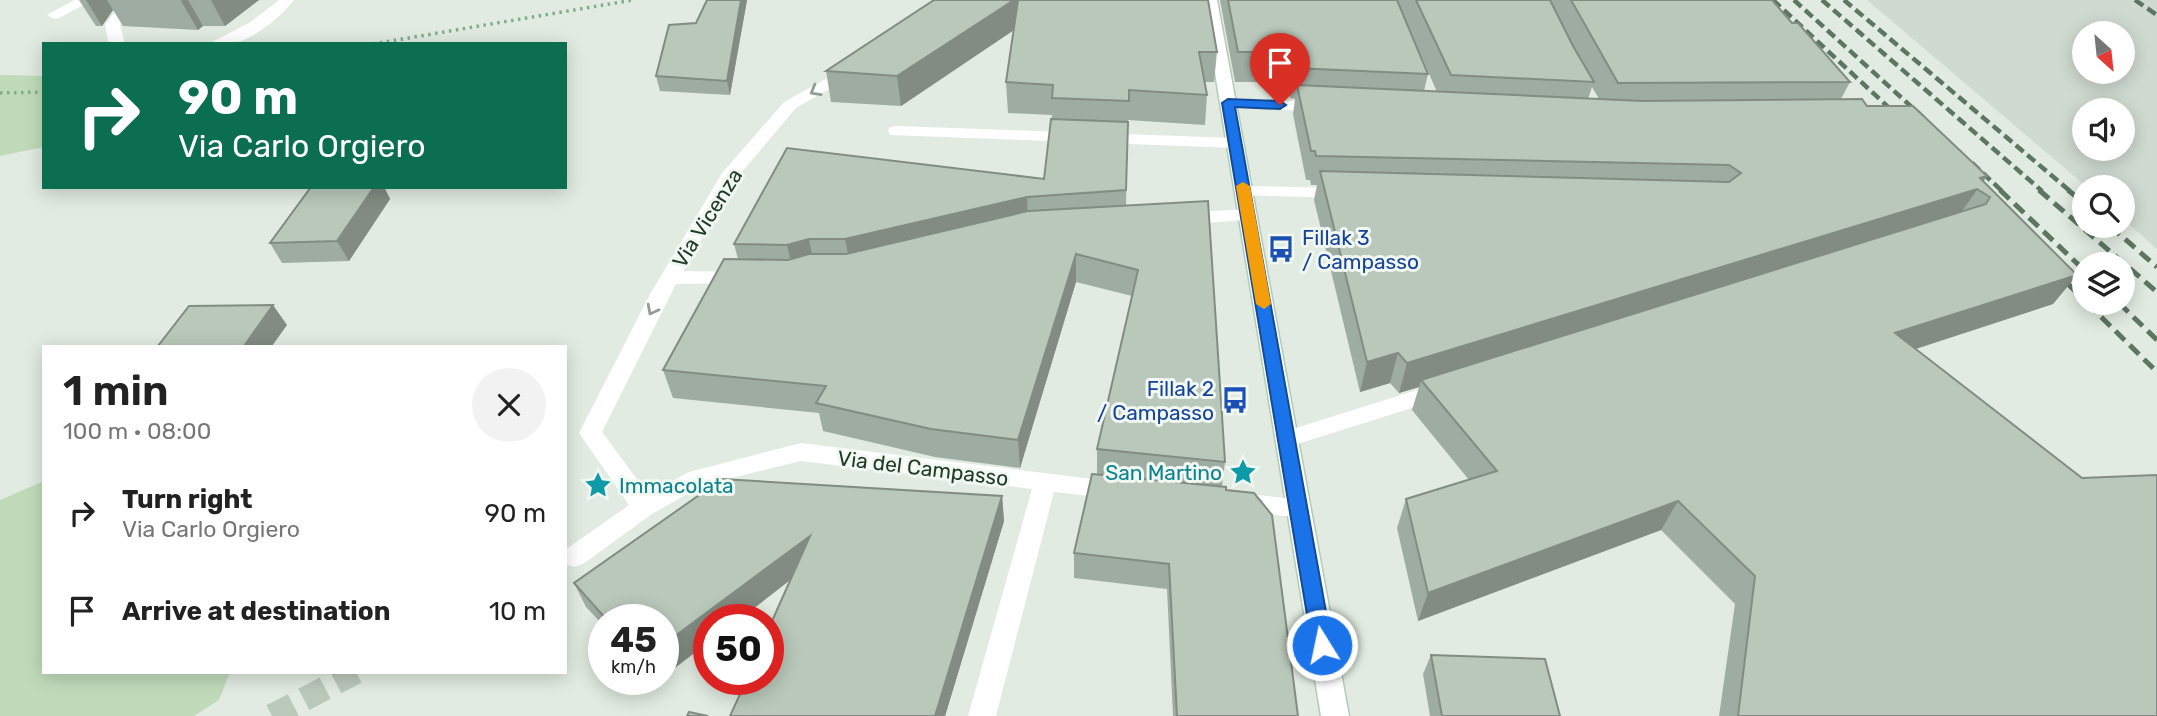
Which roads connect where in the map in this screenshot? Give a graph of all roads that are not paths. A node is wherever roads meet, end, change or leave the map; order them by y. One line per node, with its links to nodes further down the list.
1 (86, 0): 5 (street)
2 (131, 0): 6 (street)
3 (287, 0): 7 (street)
4 (1210, 0): 9 (street)
5 (54, 15)
6 (116, 42)
7 (222, 42)
8 (863, 63): 17 (street, Via Vicenza, one-way to 17)
9 (1228, 103): 10 (street); 12 (street)
10 (1338, 108)
11 (896, 131): 12 (street)
12 (1235, 143): 13 (street)
13 (1244, 191): 14 (street); 15 (street)
14 (1355, 194)
15 (1248, 215): 16 (street); 20 (street)
16 (1166, 220)
17 (671, 277): 18 (street); 24 (street, Via Vicenza, one-way to 24)
18 (766, 279)
19 (1457, 385): 20 (street)
20 (1288, 439): 25 (street)
21 (1045, 483): 22 (street, Via del Campasso); 24 (street, Via del Campasso); 27 (street)
22 (1142, 492)
23 (1212, 499): 25 (street)
24 (644, 507): 26 (street, Via del Campasso)
25 (1296, 508): 28 (street)
26 (574, 557)
27 (982, 716)
28 (1335, 716)

